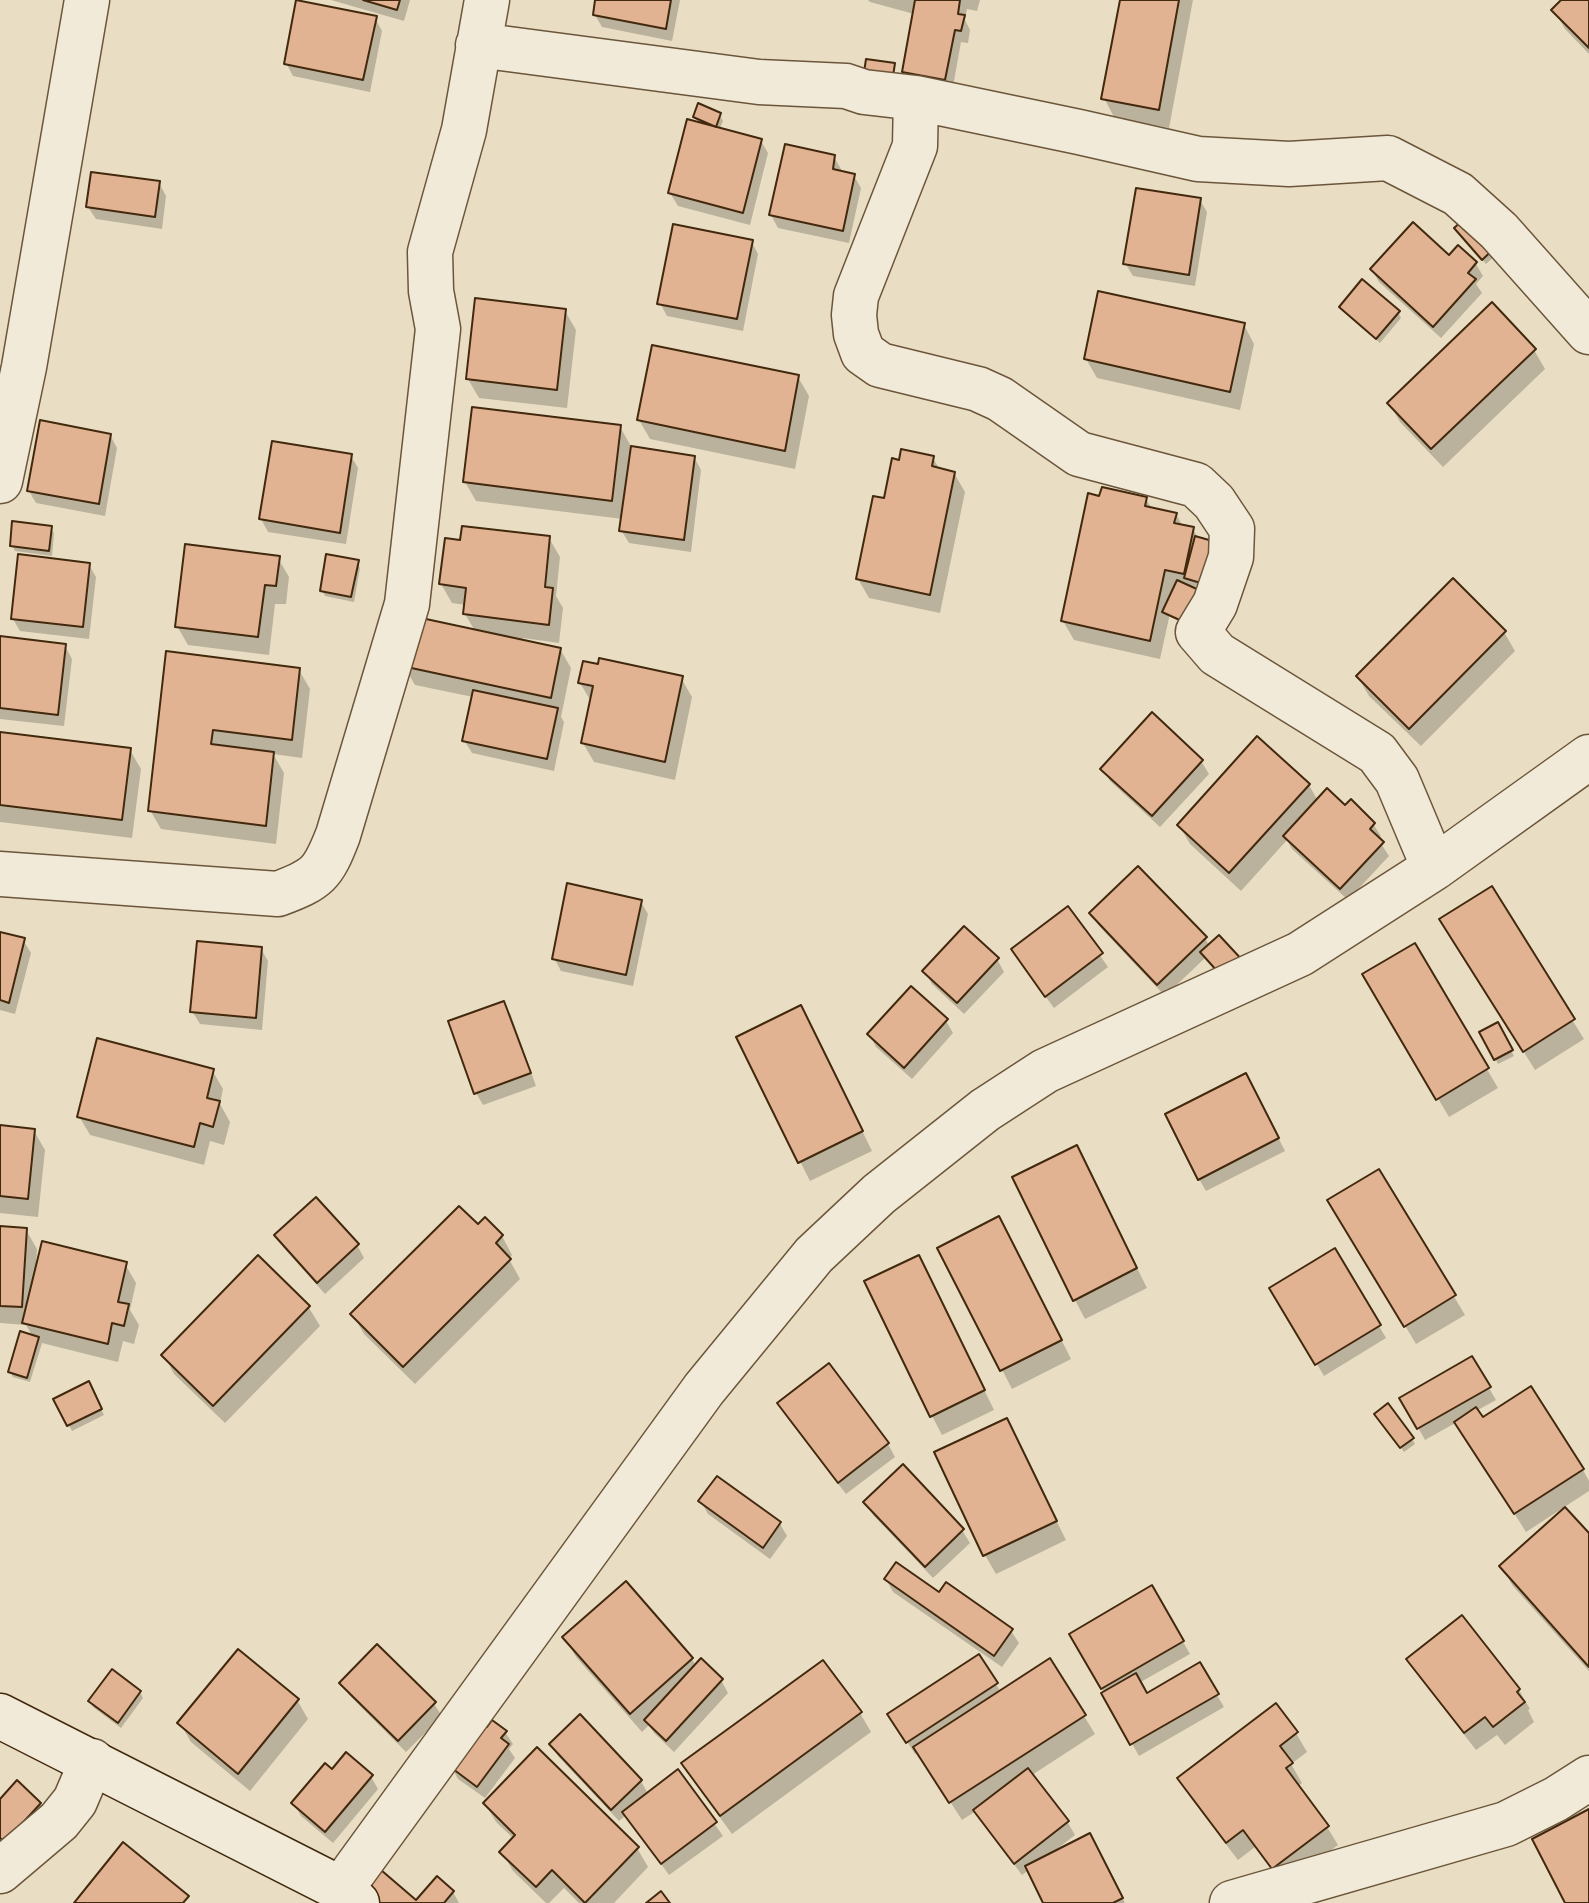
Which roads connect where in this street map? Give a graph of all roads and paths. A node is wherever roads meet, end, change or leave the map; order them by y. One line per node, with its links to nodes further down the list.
1 (87, 0): 6 (street)
2 (487, 0): 3 (street)
3 (478, 45): 4 (street); 10 (street)
4 (916, 98): 5 (street); 9 (street)
5 (1589, 332)
6 (12, 364): 7 (street)
7 (0, 481)
8 (1589, 757): 9 (street)
9 (1434, 868): 15 (street)
10 (0, 874)
11 (0, 1716): 12 (street)
12 (92, 1761): 14 (street); 15 (street)
13 (1589, 1778): 16 (street)
14 (0, 1871)
15 (349, 1896)
16 (1232, 1903)

